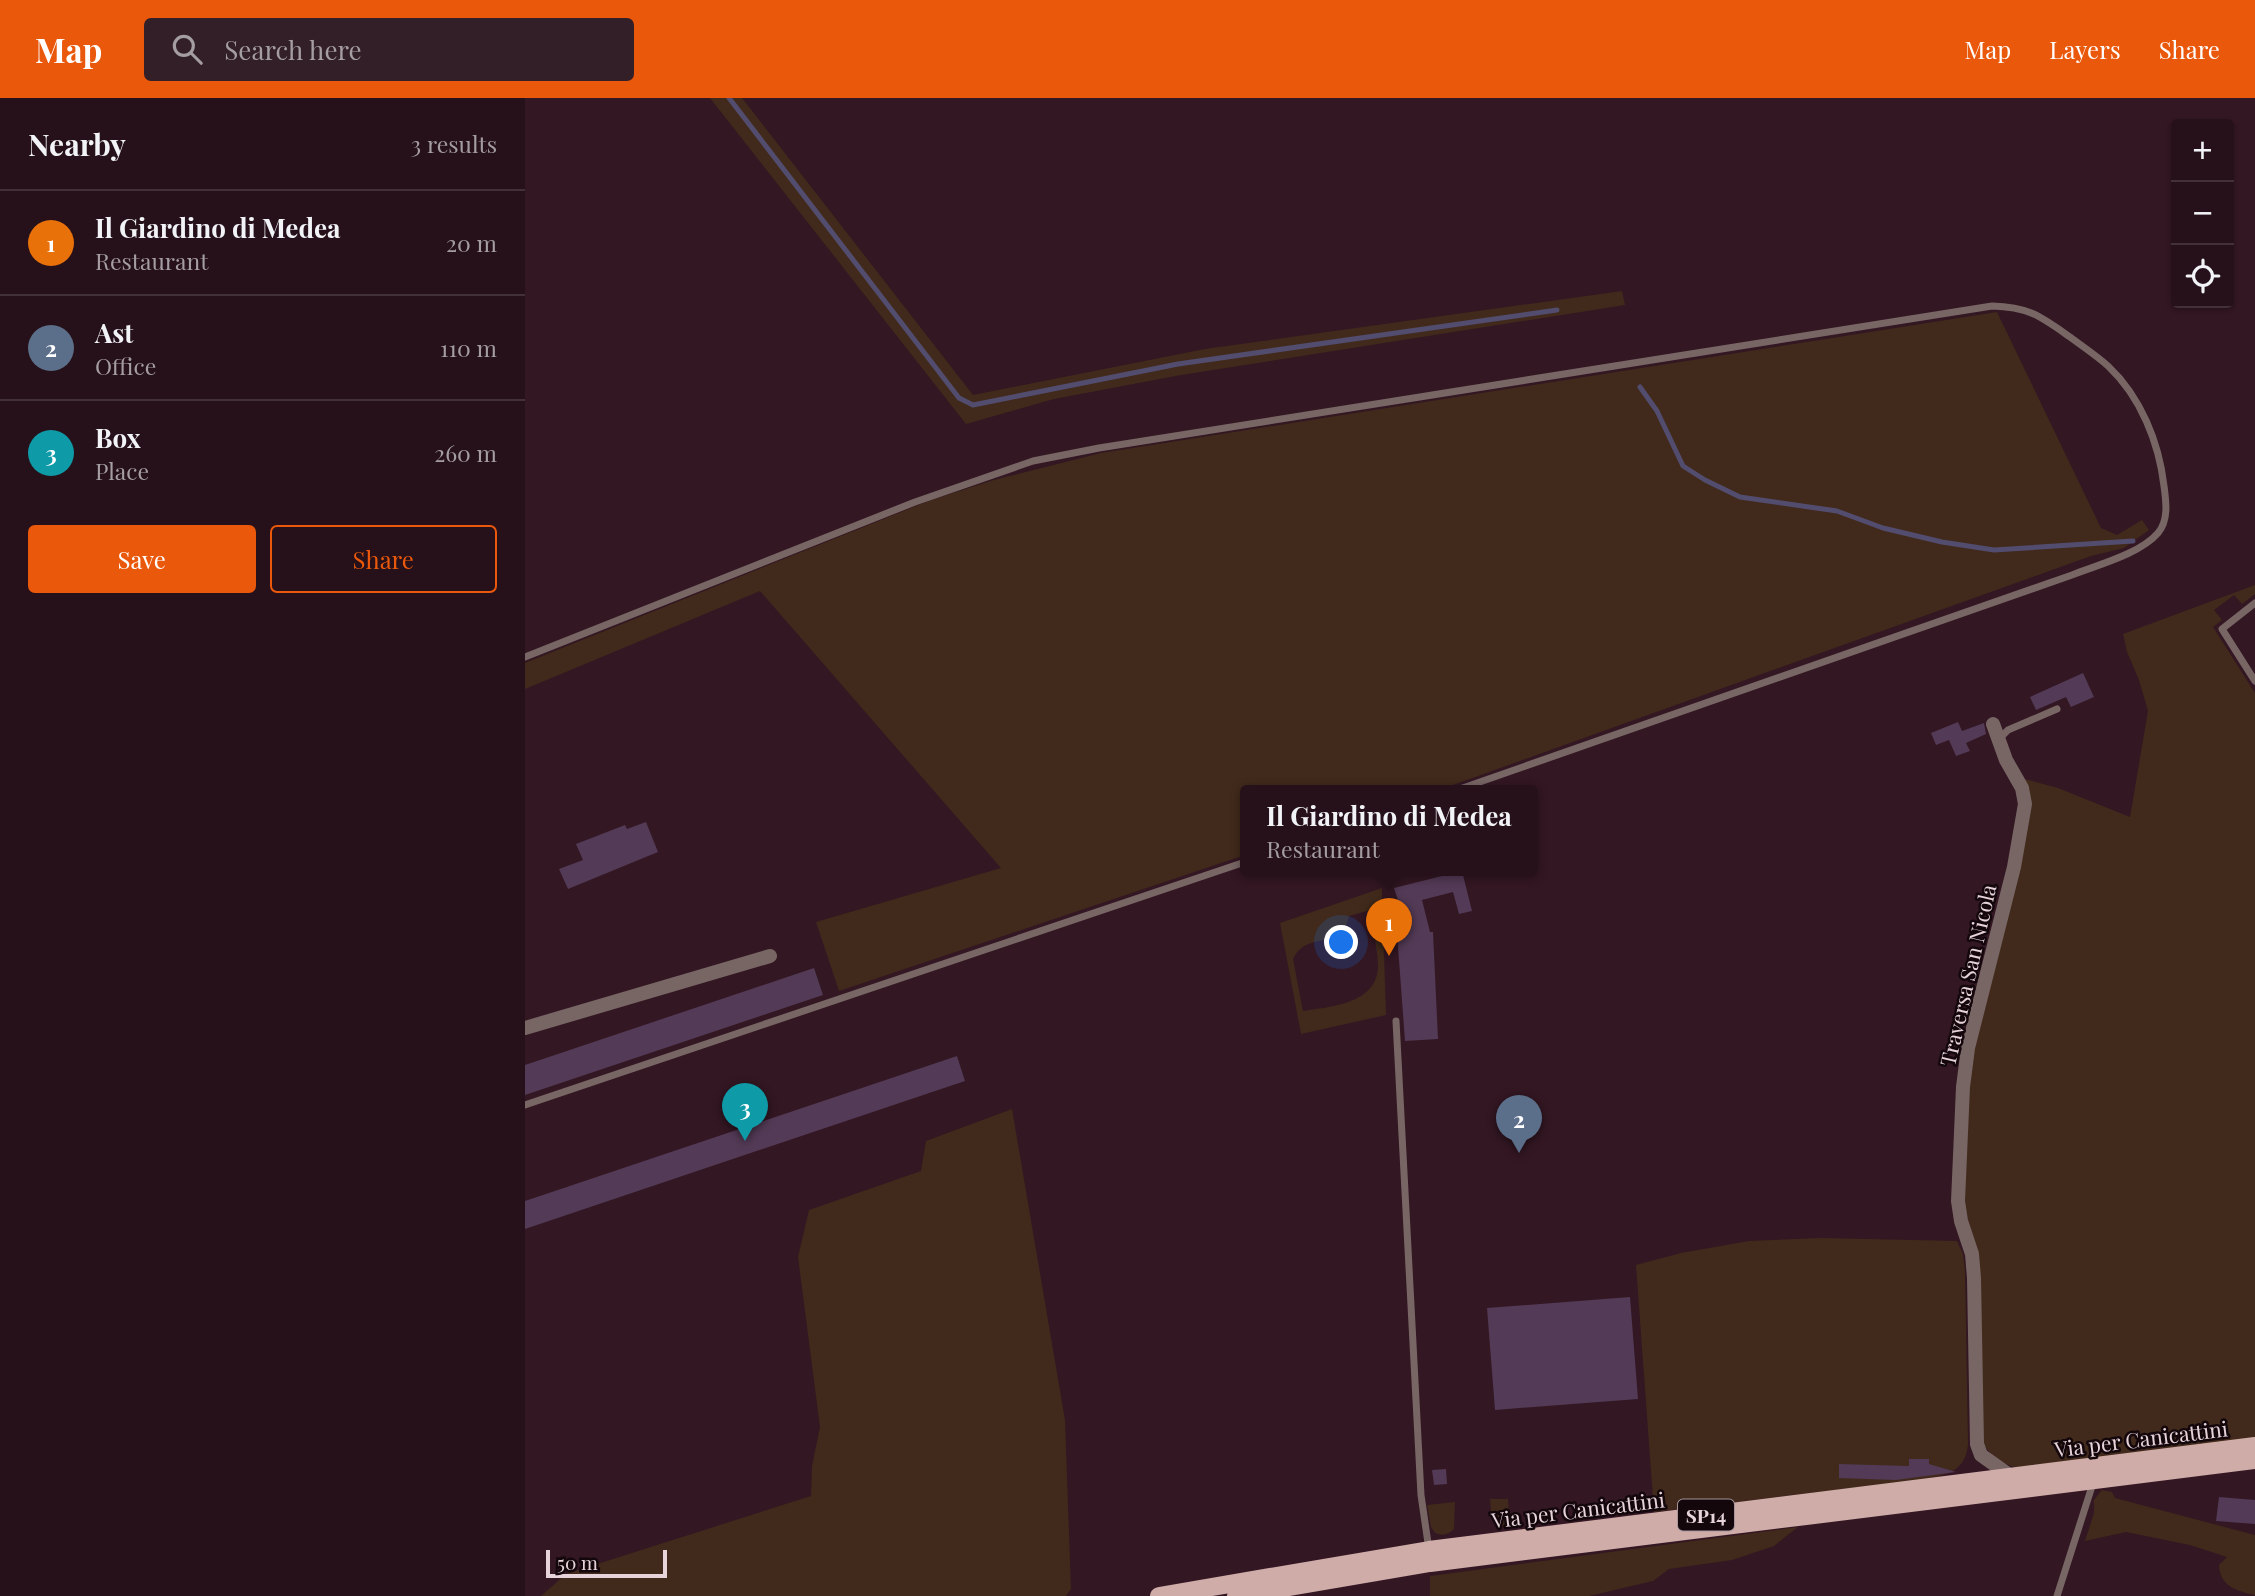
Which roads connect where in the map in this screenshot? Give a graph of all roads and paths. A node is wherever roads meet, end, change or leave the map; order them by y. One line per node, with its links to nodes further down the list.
1 (2255, 603): 3 (lane)
2 (525, 657): 7 (lane)
3 (2255, 681)
4 (2057, 709): 6 (lane)
5 (1993, 724): 6 (street, Traversa San Nicola)
6 (1999, 739): 15 (street, Traversa San Nicola)
7 (1471, 785)
8 (1240, 864): 12 (lane)
9 (770, 956): 11 (street)
10 (1396, 1021): 17 (lane)
11 (525, 1028)
12 (525, 1105)
13 (2255, 1446): 15 (main road, Via per Canicattini / SP14)
14 (2255, 1460): 16 (main road, Via per Canicattini / SP14)
15 (2012, 1477): 17 (main road, Via per Canicattini / SP14)
16 (2095, 1479): 19 (main road, Via per Canicattini / SP14); 20 (lane)
17 (1429, 1550): 18 (main road, Via per Canicattini / SP14)
18 (1159, 1596)
19 (1236, 1596)
20 (2057, 1596)

